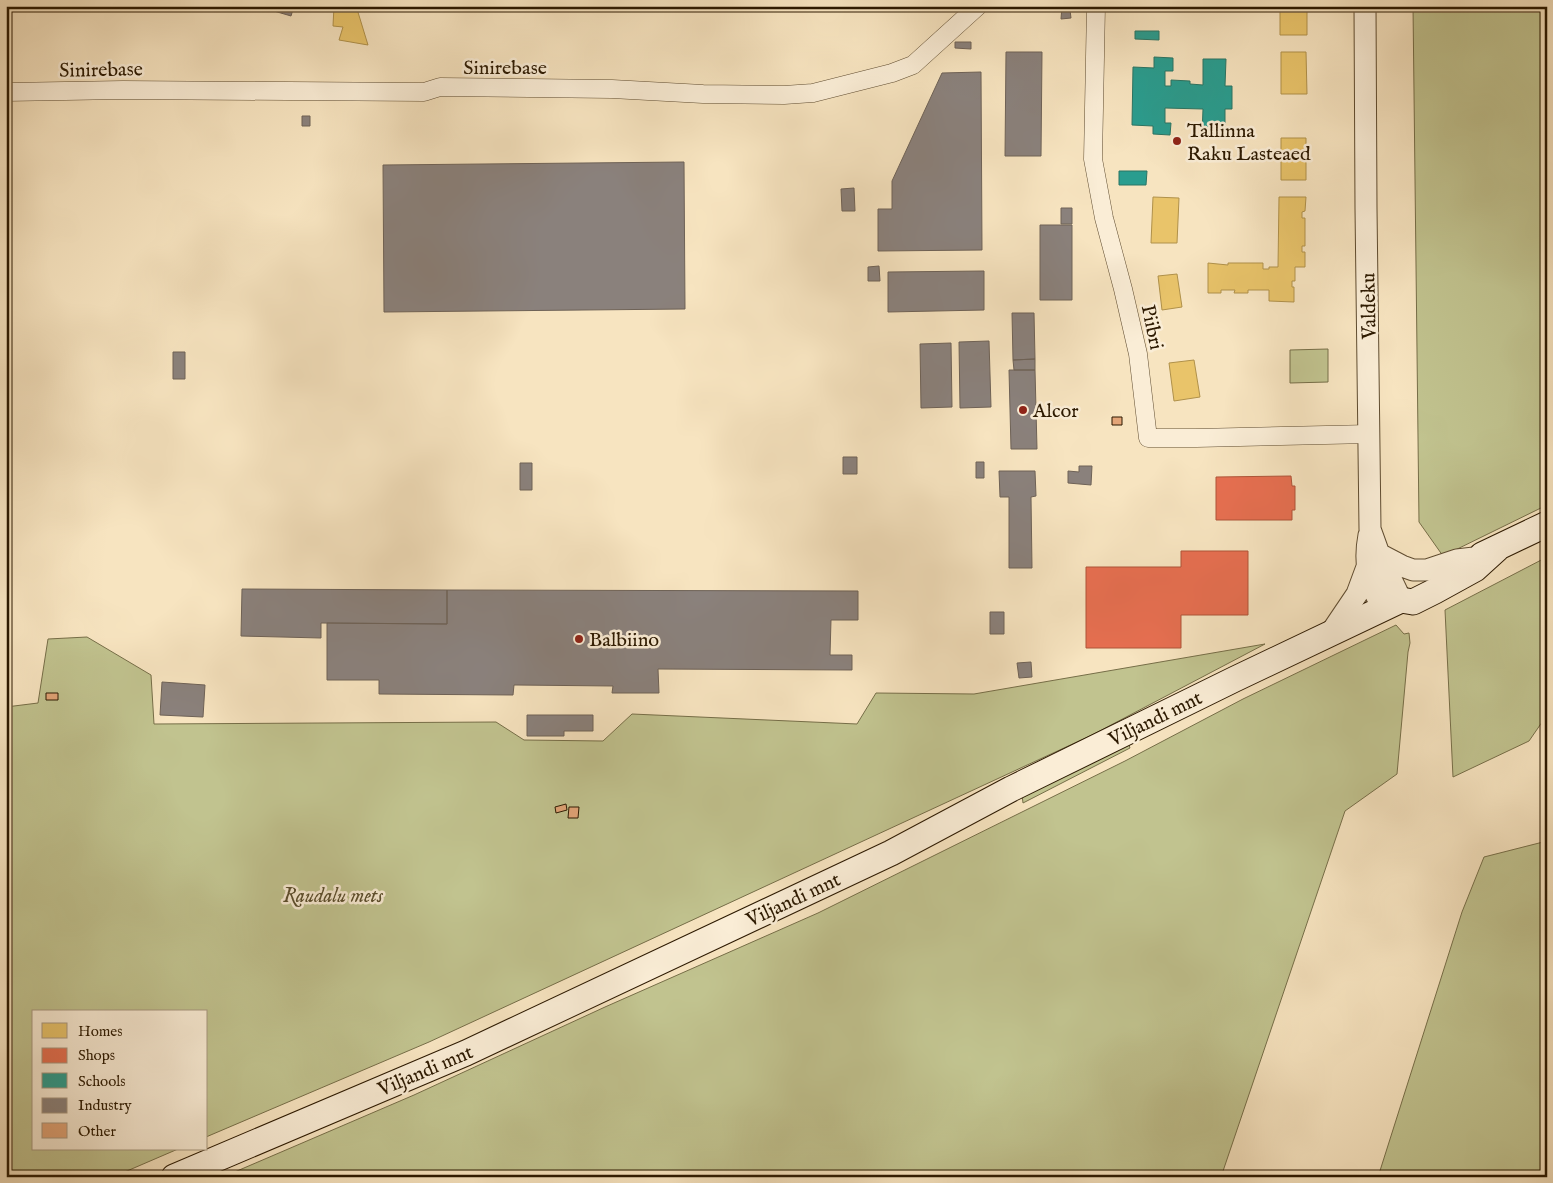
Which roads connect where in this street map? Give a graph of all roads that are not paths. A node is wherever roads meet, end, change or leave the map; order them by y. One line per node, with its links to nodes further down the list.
1 (978, 6): 4 (street, Sinirebase)
2 (1096, 6): 5 (street, Piibri)
3 (1365, 6): 5 (street, Valdeku)
4 (6, 92)
5 (1370, 434): 9 (street, Valdeku)
6 (1547, 524): 7 (main road, Viljandi mnt)
7 (1497, 548): 8 (main road, Viljandi mnt); 10 (main road, Viljandi mnt)
8 (1474, 558): 9 (street); 10 (main road, Viljandi mnt)
9 (1373, 560): 10 (street); 11 (street)
10 (1391, 604): 11 (main road, Viljandi mnt)
11 (1330, 634): 12 (main road, Viljandi mnt)
12 (174, 1177)

